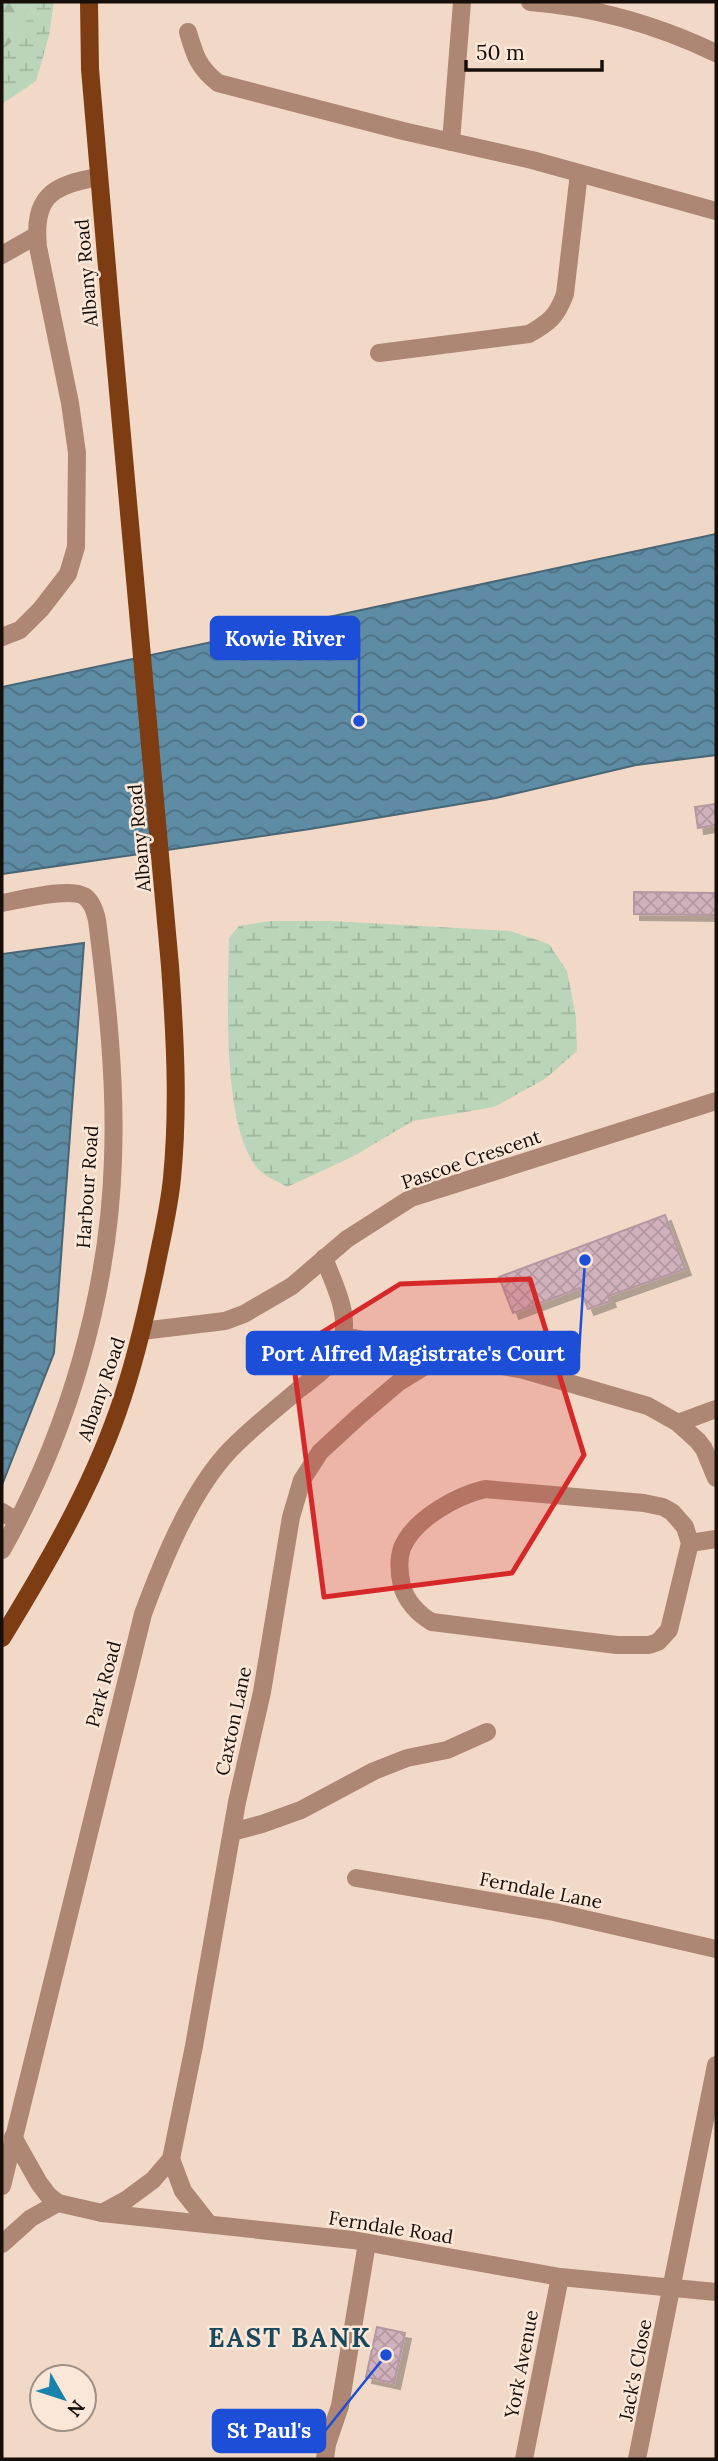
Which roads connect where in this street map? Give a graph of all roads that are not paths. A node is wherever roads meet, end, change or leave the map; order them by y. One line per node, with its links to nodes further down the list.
1 (89, 2): 8 (main road, Albany Road)
2 (462, 2): 6 (street)
3 (530, 2): 5 (street)
4 (188, 32): 6 (street)
5 (716, 53)
6 (451, 142): 7 (street)
7 (579, 173): 9 (street); 12 (street)
8 (99, 177): 10 (street); 17 (main road, Albany Road)
9 (716, 211)
10 (37, 235): 11 (street); 13 (street)
11 (2, 255)
12 (379, 353)
13 (2, 637)
14 (2, 903): 23 (street, Harbour Road)
15 (716, 1101): 16 (street, Pascoe Crescent)
16 (324, 1258): 17 (street, Pascoe Crescent); 18 (street)
17 (142, 1331): 27 (main road, Albany Road)
18 (343, 1336): 19 (street); 33 (street, Park Road)
19 (443, 1355): 21 (street); 29 (street, Caxton Lane)
20 (716, 1409): 21 (street)
21 (678, 1423): 22 (street)
22 (716, 1478)
23 (10, 1516): 26 (street, Harbour Road)
24 (716, 1539): 25 (street)
25 (690, 1543): 25 (street)
26 (2, 1550)
27 (2, 1638)
28 (487, 1732): 29 (street)
29 (232, 1832): 34 (street, Caxton Lane)
30 (356, 1878): 31 (street, Ferndale Lane)
31 (716, 1949)
32 (716, 2065): 42 (street)
33 (13, 2137): 35 (street, Park Road); 36 (street)
34 (171, 2159): 37 (street); 38 (street)
35 (2, 2186)
36 (58, 2203): 37 (street, Ferndale Road); 40 (street)
37 (102, 2213): 38 (street, Ferndale Road)
38 (209, 2224): 39 (street, Ferndale Road)
39 (367, 2243): 41 (street, Ferndale Road); 44 (street)
40 (2, 2244)
41 (559, 2277): 42 (street, Ferndale Road); 45 (street, York Avenue)
42 (672, 2288): 43 (street, Ferndale Road); 46 (street, Jack's Close)
43 (716, 2291)
44 (325, 2459)
45 (524, 2459)
46 (637, 2459)

